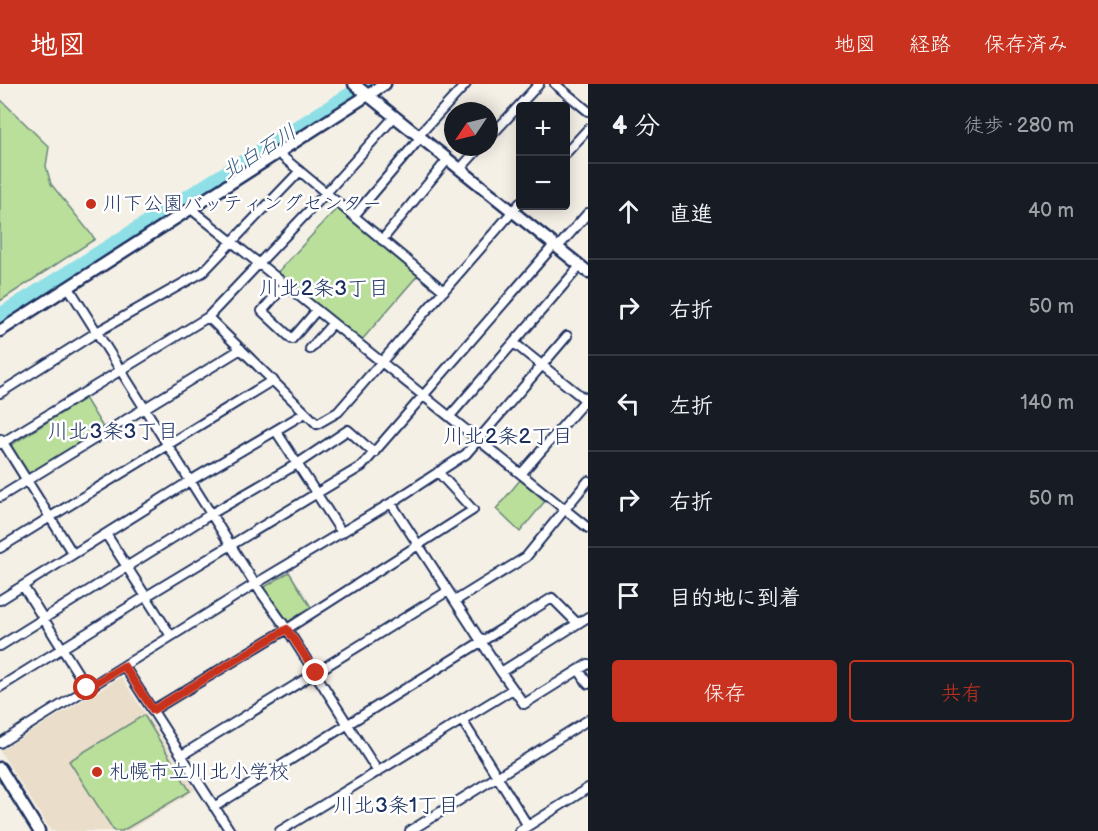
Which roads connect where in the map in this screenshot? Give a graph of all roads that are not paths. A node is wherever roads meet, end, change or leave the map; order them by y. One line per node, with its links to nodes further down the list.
1 (385, 84): 5 (street)
2 (466, 84): 10 (street)
3 (539, 84): 8 (street)
4 (555, 84): 6 (street)
5 (362, 90): 7 (street); 12 (street)
6 (588, 111)
7 (395, 116): 10 (street); 17 (street)
8 (498, 128)
9 (588, 129): 11 (street)
10 (420, 136): 14 (street); 23 (street)
11 (570, 149)
12 (278, 153): 16 (street); 20 (street)
13 (472, 156): 15 (street)
14 (448, 159): 15 (street); 24 (street)
15 (460, 169): 18 (street)
16 (300, 171): 17 (street); 25 (street)
17 (326, 193): 23 (street); 27 (street)
18 (516, 206)
19 (516, 208): 31 (street)
20 (191, 209): 25 (street); 30 (street)
21 (520, 210): 26 (street)
22 (588, 213): 26 (street)
23 (354, 216): 24 (street)
24 (382, 240): 31 (street)
25 (232, 243): 27 (street); 36 (street)
26 (556, 246): 28 (street); 46 (street)
27 (258, 262): 29 (street); 33 (street)
28 (584, 269): 38 (street)
29 (285, 285): 32 (street); 32 (street)
30 (69, 288): 35 (street); 36 (street)
31 (444, 291): 41 (street)
32 (317, 310): 34 (street)
33 (208, 317): 39 (street); 43 (street)
34 (333, 323): 40 (street); 41 (street)
35 (0, 331)
36 (97, 332): 43 (street); 45 (street)
37 (567, 336): 42 (street)
38 (514, 343): 42 (street); 50 (street)
39 (241, 349): 44 (street); 48 (street)
40 (310, 349)
41 (381, 361): 46 (street); 49 (street)
42 (542, 366): 47 (street); 52 (street)
43 (120, 370): 48 (street); 53 (street)
44 (273, 380): 49 (street); 54 (street)
45 (0, 393)
46 (423, 395): 50 (street); 55 (street)
47 (587, 400): 58 (street)
48 (144, 409): 54 (street); 59 (street)
49 (305, 412): 51 (street)
50 (450, 416): 52 (street)
51 (276, 431): 56 (street); 60 (street)
52 (478, 441): 57 (street); 58 (street)
53 (1, 442): 59 (street)
54 (166, 444): 60 (street); 67 (street)
55 (374, 453): 56 (street); 62 (street)
56 (297, 464): 62 (street); 66 (street)
57 (438, 472): 64 (street); 72 (street)
58 (521, 474): 65 (street)
59 (26, 480): 63 (street); 67 (street)
60 (190, 481): 66 (street); 70 (street)
61 (588, 481): 65 (street)
62 (316, 494): 69 (street); 71 (street)
63 (0, 497)
64 (391, 503): 69 (street); 72 (street)
65 (563, 509): 68 (street); 81 (street)
66 (211, 514): 71 (street); 75 (street)
67 (50, 517): 73 (street); 74 (street)
68 (588, 528)
69 (342, 533): 76 (street)
70 (106, 534): 74 (street); 75 (street)
71 (230, 545): 76 (street); 79 (street)
72 (419, 546): 78 (street); 85 (street)
73 (0, 548)
74 (73, 554): 77 (street)
75 (127, 567): 79 (street); 83 (street)
76 (255, 584): 85 (street); 86 (street)
77 (22, 586): 80 (street); 83 (street)
78 (448, 591): 81 (street); 94 (street)
79 (146, 597): 86 (street); 89 (street)
80 (0, 600)
81 (454, 601): 87 (street)
82 (588, 617): 84 (street)
83 (44, 619): 88 (street); 89 (street)
84 (577, 624): 87 (street); 93 (street)
85 (287, 629): 94 (street); 99 (street)
86 (171, 636): 91 (street)
87 (480, 640): 93 (street); 102 (street)
88 (0, 646)
89 (62, 648): 96 (street); 97 (street)
90 (588, 664): 92 (street)
91 (124, 666): 97 (street); 99 (street)
92 (579, 670): 95 (street); 98 (street)
93 (501, 672): 98 (street)
94 (316, 673): 102 (street); 104 (street)
95 (588, 684)
96 (0, 687)
97 (87, 688): 103 (street)
98 (513, 689): 100 (street)
99 (153, 710): 104 (street)
100 (462, 720): 106 (street); 107 (street)
101 (588, 720): 107 (street)
102 (347, 724): 106 (street); 109 (street)
103 (0, 743)
104 (182, 755): 109 (street)
105 (0, 768): 111 (street)
106 (378, 772): 113 (street)
107 (497, 776): 110 (street); 114 (street)
108 (588, 788): 110 (street)
109 (214, 807): 112 (street)
110 (528, 826): 115 (street)
111 (39, 831)
112 (230, 831)
113 (280, 831)
114 (410, 831)
115 (519, 831)

